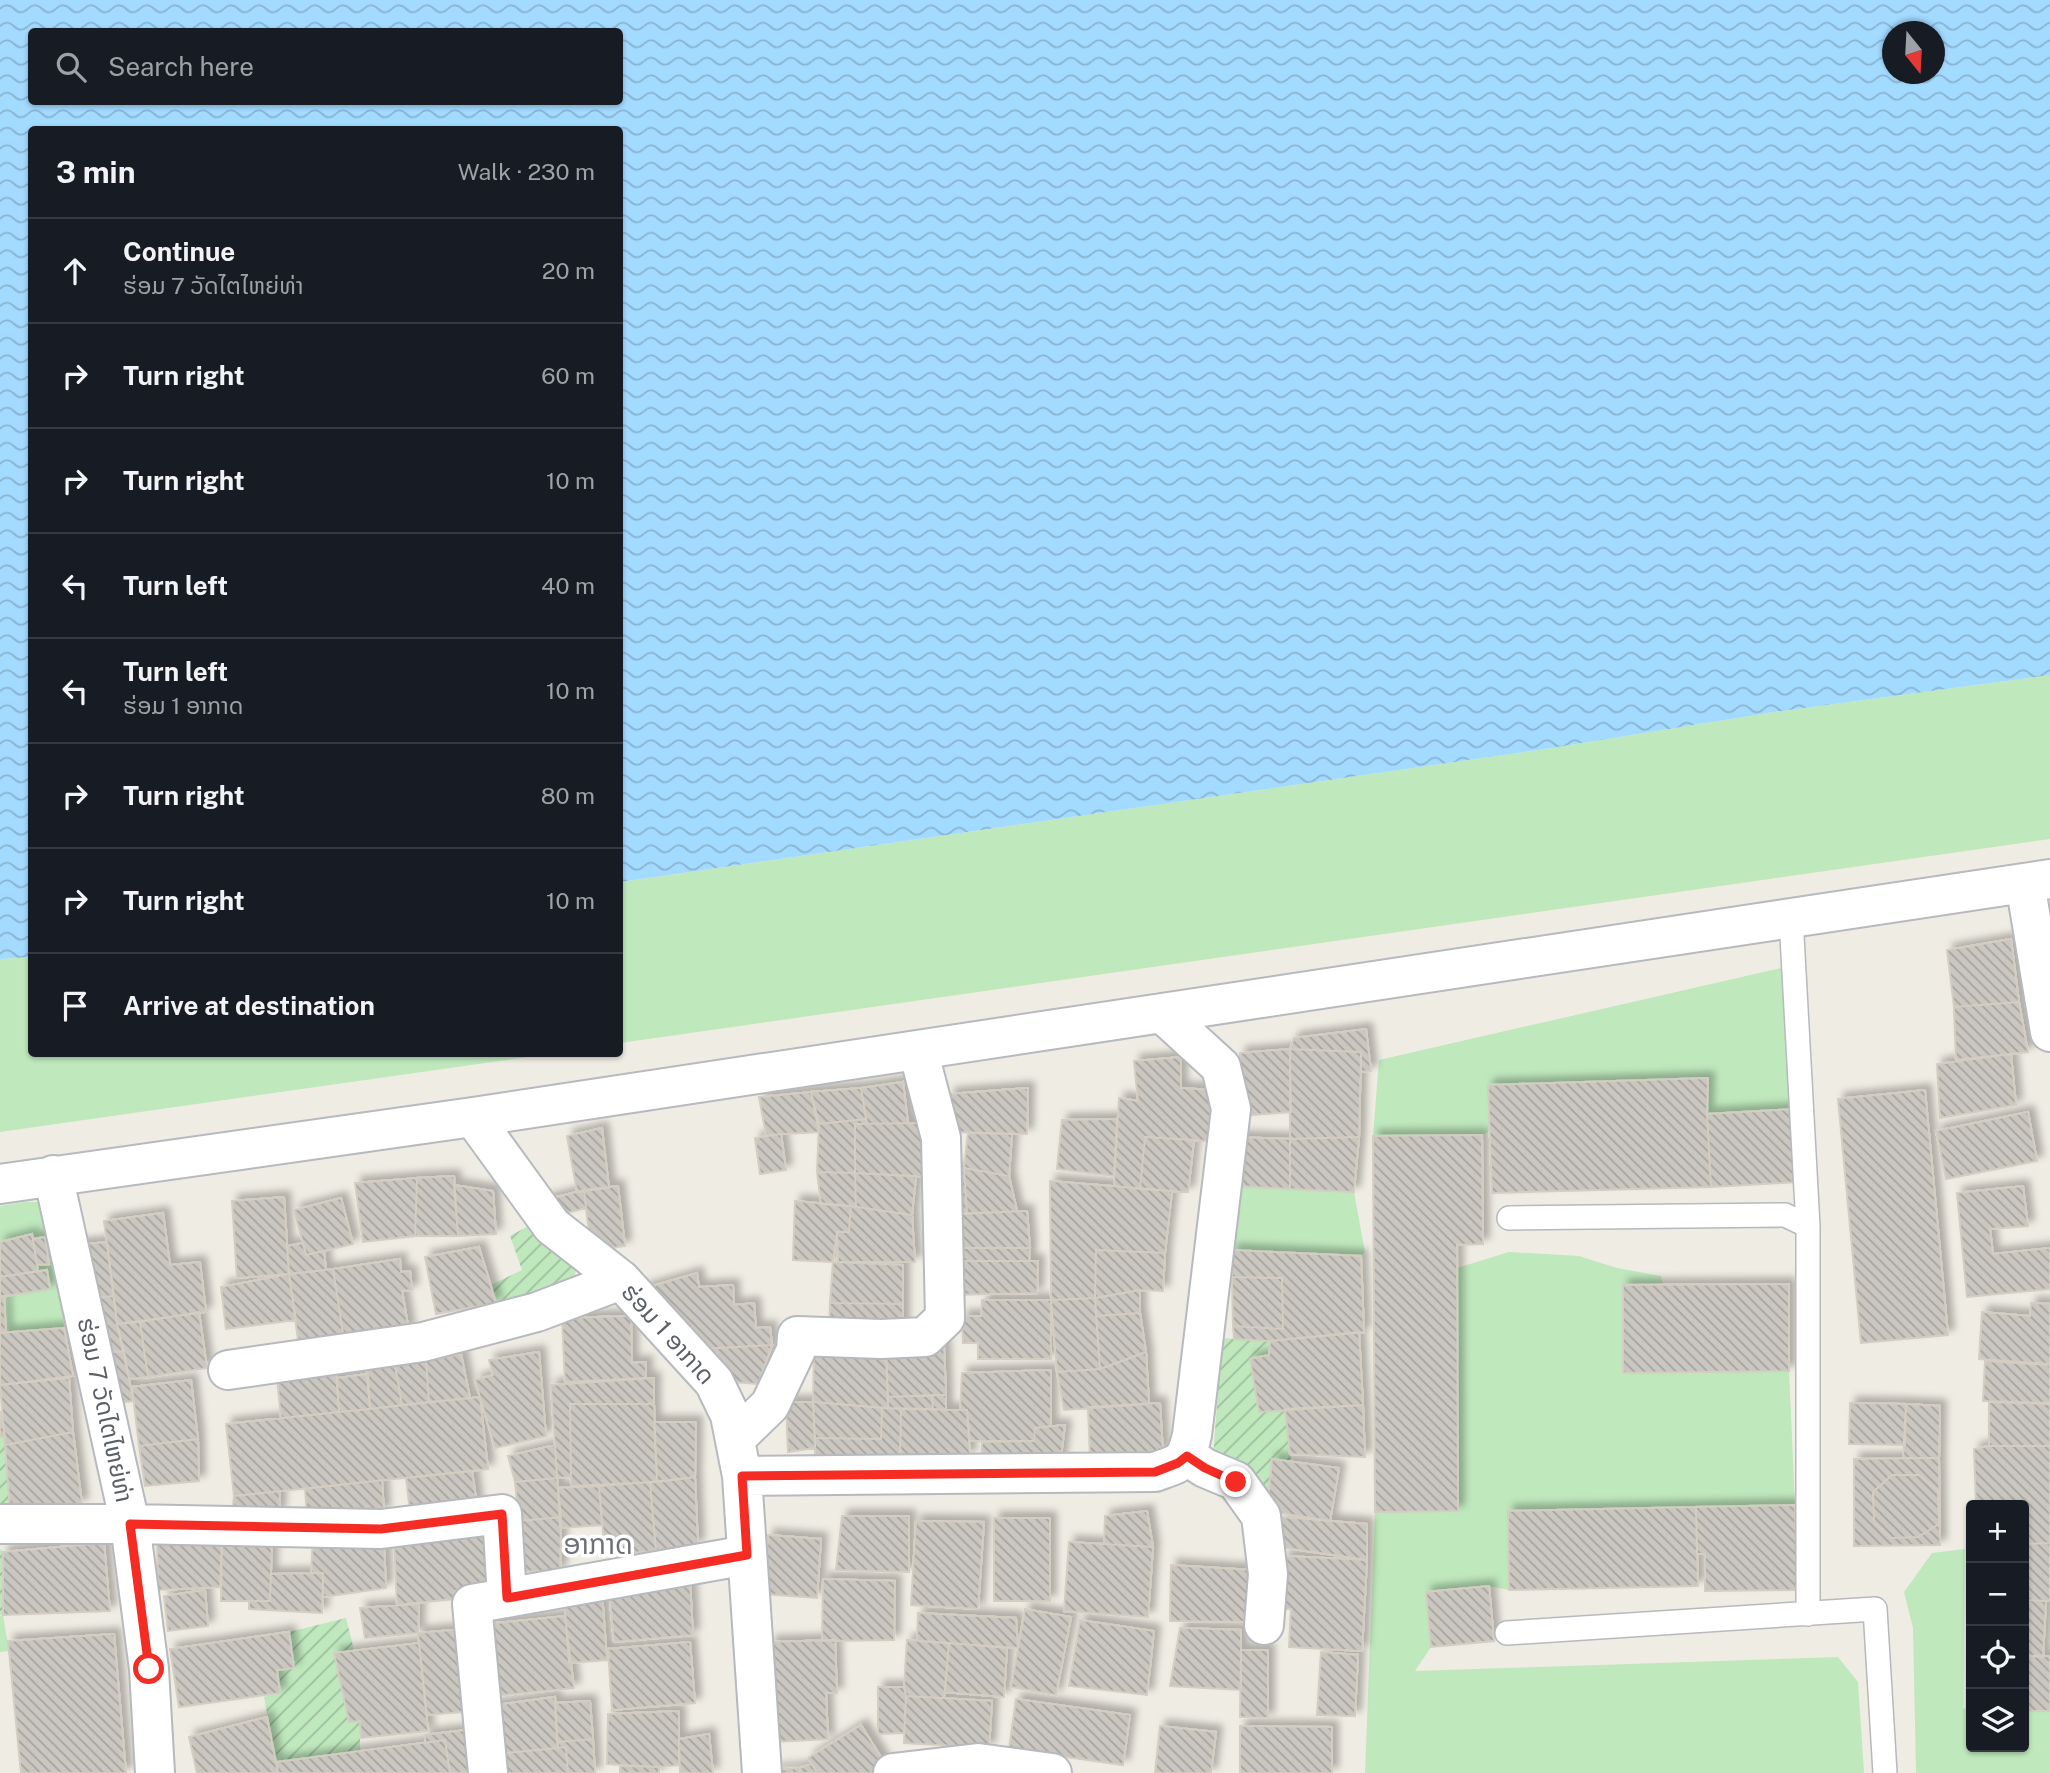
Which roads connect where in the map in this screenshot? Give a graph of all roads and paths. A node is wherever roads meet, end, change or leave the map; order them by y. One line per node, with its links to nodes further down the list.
1 (2037, 881): 2 (street); 4 (street)
2 (1791, 918): 3 (street); 10 (lane)
3 (1161, 1013): 5 (street); 14 (street)
4 (2050, 1032)
5 (918, 1050): 6 (street); 13 (street)
6 (473, 1117): 7 (street); 11 (street, ຮ່ອມ 1 ອາກາດ)
7 (53, 1175): 8 (street); 17 (street, ຮ່ອມ 7 ວັດໄຕໄຫຍ່ທ່າ)
8 (0, 1184)
9 (1509, 1218): 10 (lane)
10 (1808, 1226): 20 (lane)
11 (621, 1280): 12 (street); 13 (street, ຮ່ອມ 1 ອາກາດ)
12 (228, 1370)
13 (735, 1439): 15 (street, ຮ່ອມ 1 ອາກາດ)
14 (1187, 1456): 15 (street); 21 (street)
15 (742, 1476): 18 (street, ຮ່ອມ 1 ອາກາດ)
16 (0, 1524): 17 (street)
17 (130, 1524): 19 (street); 23 (street, ຮ່ອມ 7 ວັດໄຕໄຫຍ່ທ່າ)
18 (747, 1555): 19 (street); 25 (street, ຮ່ອມ 1 ອາກາດ)
19 (507, 1598): 24 (street)
20 (1808, 1614): 22 (lane); 28 (lane)
21 (1264, 1625)
22 (1507, 1633)
23 (155, 1773)
24 (488, 1773)
25 (762, 1773)
26 (893, 1773): 27 (street)
27 (1052, 1773)
28 (1885, 1773)

